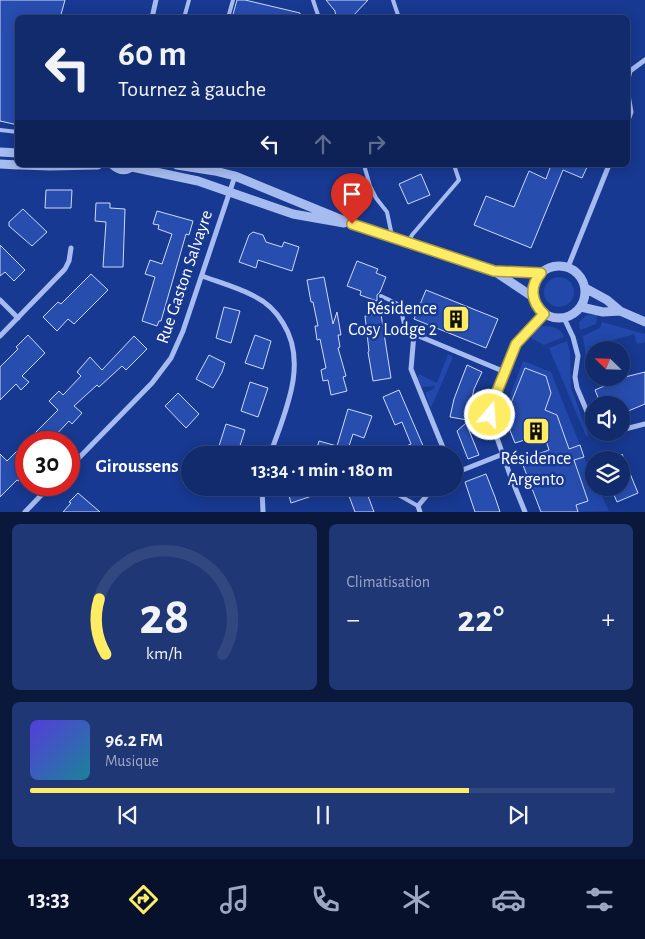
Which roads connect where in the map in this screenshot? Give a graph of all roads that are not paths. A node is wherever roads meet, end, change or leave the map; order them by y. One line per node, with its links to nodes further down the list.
1 (156, 0): 6 (street)
2 (189, 0): 7 (lane)
3 (233, 0): 8 (lane)
4 (313, 0): 9 (lane)
5 (393, 0): 10 (lane)
6 (153, 15)
7 (185, 15)
8 (229, 15)
9 (317, 15)
10 (399, 15)
11 (645, 60): 12 (street)
12 (630, 71)
13 (0, 130): 14 (lane)
14 (15, 132)
15 (0, 152): 16 (street)
16 (15, 153)
17 (0, 164): 18 (street)
18 (15, 165)
19 (117, 167): 20 (street)
20 (129, 167)
21 (137, 167): 27 (street)
22 (190, 167): 26 (street)
23 (365, 167): 29 (lane)
24 (455, 167): 30 (lane)
25 (608, 167): 32 (street)
26 (235, 176): 27 (street, Rue Gaston Salvayre); 28 (street)
27 (230, 192): 28 (street); 35 (street, Rue Gaston Salvayre)
28 (352, 224): 29 (street)
29 (393, 238): 30 (street)
30 (408, 243): 33 (street)
31 (71, 248): 43 (street)
32 (568, 267): 34 (street); 36 (street)
33 (494, 271): 34 (street); 38 (street)
34 (541, 273): 38 (street)
35 (202, 276): 52 (street); 55 (street, Rue Gaston Salvayre)
36 (585, 288): 40 (street); 41 (street)
37 (381, 296): 46 (lane)
38 (533, 297): 42 (street)
39 (0, 300): 43 (street)
40 (581, 308): 41 (street); 44 (street)
41 (620, 311): 45 (street)
42 (544, 314): 44 (street); 48 (street)
43 (18, 318): 47 (street)
44 (564, 318): 49 (street)
45 (645, 322)
46 (414, 334): 48 (street); 53 (street)
47 (0, 336)
48 (505, 372): 54 (street)
49 (585, 407)
50 (645, 424): 51 (street)
51 (630, 428)
52 (273, 446)
53 (442, 446)
54 (503, 454): 56 (street); 64 (street)
55 (80, 457)
56 (463, 471)
57 (40, 496): 62 (street)
58 (262, 496): 63 (street)
59 (400, 496): 61 (lane)
60 (428, 496): 61 (street)
61 (419, 509)
62 (25, 512)
63 (263, 512)
64 (526, 512)

